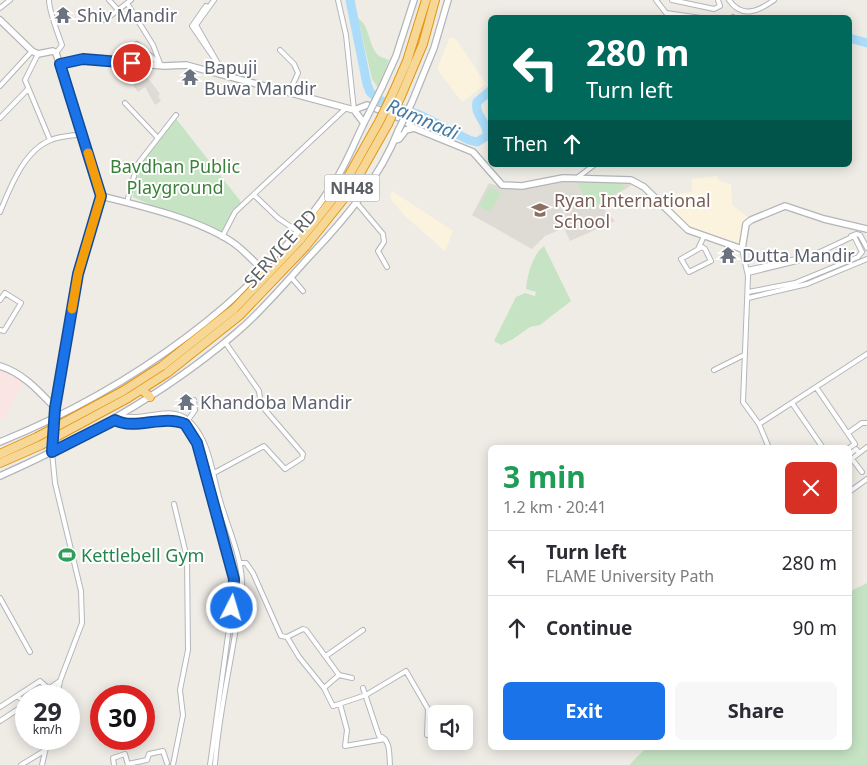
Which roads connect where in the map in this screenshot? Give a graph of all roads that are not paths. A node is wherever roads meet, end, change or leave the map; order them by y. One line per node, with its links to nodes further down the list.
1 (10, 0): 16 (street)
2 (50, 0): 24 (street)
3 (109, 0): 17 (street)
4 (212, 0): 28 (street)
5 (338, 0): 34 (street)
6 (414, 0): 37 (street, SERVICE RD, bridge)
7 (426, 0): 93 (highway, NH48, bridge)
8 (436, 0): 74 (highway, NH48, bridge)
9 (448, 0): 42 (street, bridge)
10 (656, 0): 18 (street)
11 (672, 0): 12 (street)
12 (718, 0)
13 (729, 0): 14 (street)
14 (774, 0)
15 (129, 2): 17 (street); 27 (street)
16 (0, 8)
17 (118, 10): 20 (street)
18 (680, 15)
19 (0, 20): 23 (street)
20 (104, 20)
21 (137, 44): 27 (street)
22 (280, 50): 31 (street)
23 (32, 51): 25 (street); 29 (street)
24 (56, 53): 25 (street); 26 (street)
25 (38, 54): 30 (street)
26 (60, 64): 27 (street); 39 (street)
27 (159, 65): 28 (street)
28 (224, 76): 31 (street)
29 (0, 86)
30 (28, 89): 36 (street); 41 (street)
31 (289, 93): 33 (street)
32 (125, 103): 40 (street)
33 (346, 108): 34 (street); 45 (street)
34 (354, 110): 37 (street); 38 (street)
35 (176, 115): 40 (street)
36 (0, 118)
37 (365, 120): 51 (street, SERVICE RD)
38 (414, 128): 42 (street); 44 (street)
39 (82, 134): 41 (street); 46 (street)
40 (157, 138): 47 (street)
41 (50, 140): 49 (street)
42 (395, 140): 48 (street)
43 (591, 167): 44 (street)
44 (577, 178): 52 (street)
45 (254, 195): 51 (street); 53 (street)
46 (101, 196): 47 (street); 78 (street)
47 (127, 202): 53 (street)
48 (356, 202): 58 (street); 61 (street)
49 (0, 212)
50 (867, 229): 56 (street)
51 (297, 231): 59 (street, SERVICE RD)
52 (704, 236): 55 (street); 56 (street)
53 (222, 237): 59 (street)
54 (867, 248): 60 (street)
55 (698, 249): 55 (street)
56 (742, 249): 60 (street)
57 (867, 259): 65 (street)
58 (387, 267)
59 (262, 270): 62 (street); 80 (street, SERVICE RD)
60 (747, 271): 64 (street); 64 (street)
61 (291, 277): 62 (street); 63 (street)
62 (281, 288): 68 (street)
63 (303, 291)
64 (748, 292): 65 (street)
65 (748, 298): 69 (street)
66 (0, 300): 67 (street)
67 (0, 330)
68 (225, 342): 75 (street); 98 (street)
69 (744, 354): 72 (street); 85 (street)
70 (867, 354): 73 (street)
71 (0, 366): 78 (street)
72 (714, 370)
73 (816, 387): 77 (street); 86 (street)
74 (142, 390): 75 (highway); 96 (highway, NH48, bridge)
75 (150, 397): 79 (street)
76 (194, 400): 82 (street)
77 (792, 403): 85 (street); 89 (street)
78 (55, 408): 80 (street)
79 (125, 417): 81 (street); 82 (street); 84 (street)
80 (54, 419): 87 (street, SERVICE RD); 92 (street)
81 (115, 420): 84 (street); 92 (street)
82 (188, 420): 98 (street)
83 (867, 423): 86 (street)
84 (123, 424): 105 (street)
85 (759, 424): 88 (street)
86 (848, 433): 90 (street)
87 (0, 442)
88 (768, 445)
89 (821, 445)
90 (852, 446)
91 (867, 447): 94 (street)
92 (52, 452): 99 (street); 113 (street)
93 (0, 454)
94 (852, 457)
95 (852, 460): 97 (street)
96 (0, 463)
97 (862, 472)
98 (214, 473): 103 (street)
99 (0, 476)
100 (867, 479): 101 (street)
101 (852, 490)
102 (174, 504): 134 (street)
103 (240, 564): 104 (street); 108 (street)
104 (242, 579): 105 (street); 136 (street)
105 (234, 580): 135 (street)
106 (0, 598): 109 (street)
107 (363, 630): 110 (street)
108 (287, 637): 110 (street); 118 (street)
109 (30, 652)
110 (326, 656): 111 (street)
111 (339, 675): 112 (street); 118 (street)
112 (352, 678)
113 (60, 681): 116 (street); 117 (street)
114 (34, 685): 115 (street)
115 (44, 685)
116 (54, 685)
117 (59, 685)
118 (324, 688): 122 (street)
119 (363, 688): 120 (street)
120 (366, 695): 122 (street); 126 (street); 127 (street)
121 (15, 697): 123 (street)
122 (340, 704): 127 (street)
123 (0, 707)
124 (15, 711): 125 (street)
125 (0, 720)
126 (427, 735)
127 (385, 739): 137 (street)
128 (44, 751): 130 (street); 131 (street)
129 (168, 763): 133 (street)
130 (21, 765)
131 (42, 765)
132 (114, 765): 133 (street)
133 (128, 765)
134 (173, 765)
135 (210, 765)
136 (215, 765)
137 (390, 765)

